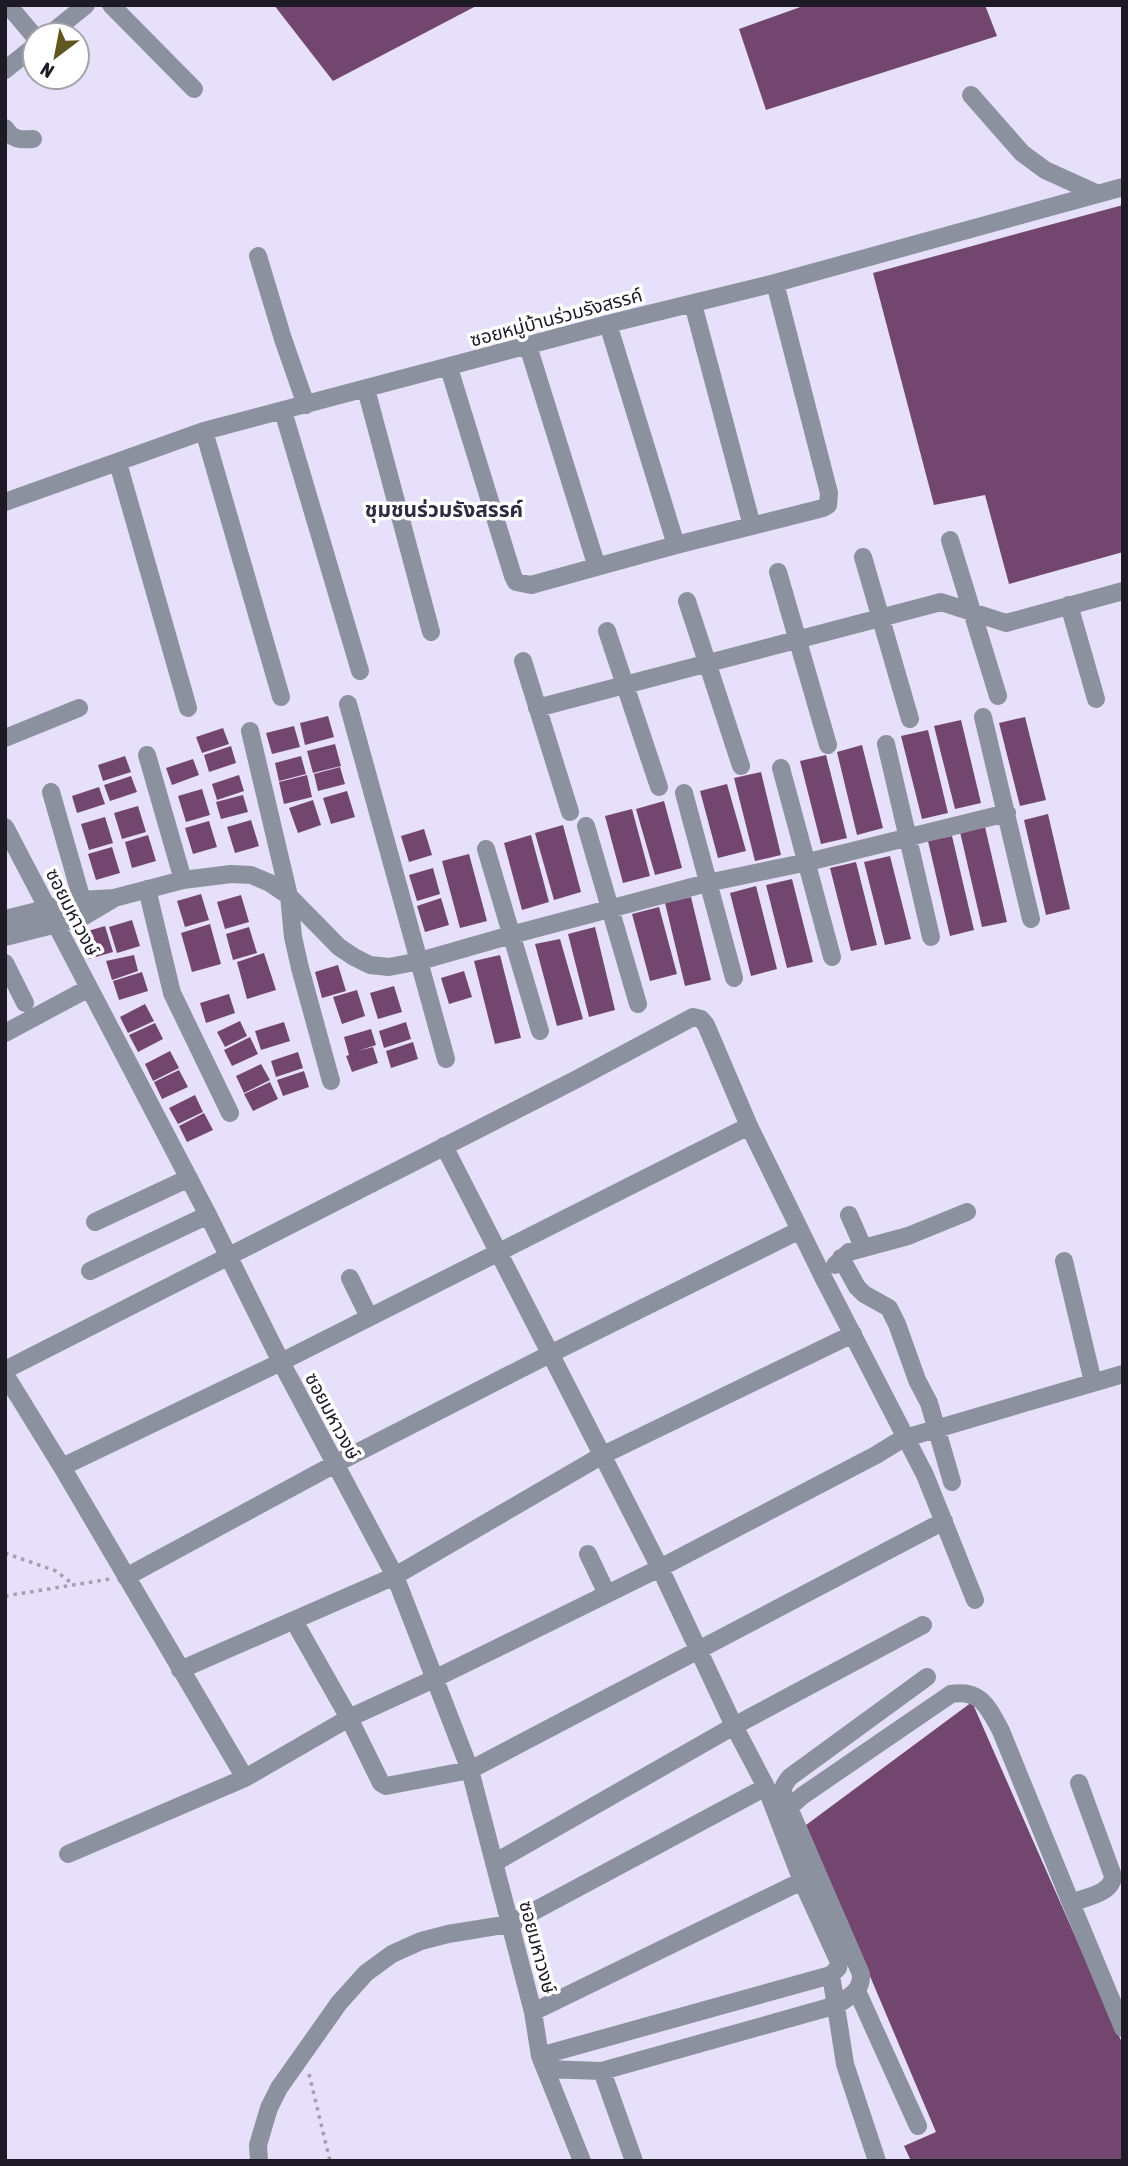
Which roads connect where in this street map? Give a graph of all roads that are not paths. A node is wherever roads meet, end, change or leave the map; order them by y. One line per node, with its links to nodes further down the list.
1 (8, 5): 4 (street)
2 (86, 5): 5 (street)
3 (111, 5): 8 (street)
4 (22, 21)
5 (66, 21)
6 (21, 57): 7 (street)
7 (5, 70)
8 (194, 89)
9 (971, 95): 13 (street)
10 (5, 128): 11 (street)
11 (33, 139)
12 (1123, 187): 13 (street, ซอยหมู่บ้านร่วมรังสรรค์)
13 (1098, 194): 15 (street, ซอยหมู่บ้านร่วมรังสรรค์)
14 (258, 256): 21 (street)
15 (775, 283): 16 (street, ซอยหมู่บ้านร่วมรังสรรค์); 26 (street)
16 (693, 303): 17 (street, ซอยหมู่บ้านร่วมรังสรรค์); 26 (street)
17 (608, 324): 18 (street, ซอยหมู่บ้านร่วมรังสรรค์); 28 (street)
18 (528, 346): 19 (street, ซอยหมู่บ้านร่วมรังสรรค์); 30 (street)
19 (449, 368): 20 (street, ซอยหมู่บ้านร่วมรังสรรค์); 30 (street)
20 (366, 389): 21 (street, ซอยหมู่บ้านร่วมรังสรรค์); 38 (street)
21 (306, 405): 22 (street, ซอยหมู่บ้านร่วมรังสรรค์)
22 (283, 411): 23 (street, ซอยหมู่บ้านร่วมรังสรรค์); 42 (street)
23 (204, 431): 24 (street, ซอยหมู่บ้านร่วมรังสรรค์); 44 (street)
24 (118, 463): 25 (street, ซอยหมู่บ้านร่วมรังสรรค์); 49 (street)
25 (5, 502)
26 (752, 526): 28 (street)
27 (950, 540): 35 (street)
28 (676, 545): 30 (street)
29 (863, 557): 36 (street)
30 (597, 567)
31 (778, 572): 39 (street)
32 (1123, 590): 34 (street)
33 (687, 601): 41 (street)
34 (1069, 606): 35 (street); 46 (street)
35 (972, 613): 36 (street); 45 (street)
36 (881, 618): 39 (street); 52 (street)
37 (607, 631): 43 (street)
38 (431, 632)
39 (797, 640): 41 (street); 56 (street)
40 (523, 661): 50 (street)
41 (708, 663): 43 (street); 58 (street)
42 (360, 671)
43 (625, 685): 50 (street); 60 (street)
44 (281, 696)
45 (998, 696)
46 (1096, 699)
47 (348, 704): 84 (street)
48 (79, 708): 54 (street)
49 (188, 708)
50 (537, 708): 63 (street)
51 (983, 717): 64 (street)
52 (910, 719)
53 (250, 731): 73 (street)
54 (5, 738)
55 (886, 744): 67 (street)
56 (828, 745)
57 (147, 755): 70 (street)
58 (741, 766)
59 (781, 768): 69 (street)
60 (659, 787)
61 (51, 792): 75 (street)
62 (684, 793): 71 (street)
63 (570, 812)
64 (1007, 813): 67 (street); 79 (street)
65 (586, 826): 76 (street)
66 (5, 827): 77 (street, ซอยมหาวงษ์)
67 (909, 837): 69 (street); 82 (street)
68 (486, 849): 80 (street)
69 (808, 862): 71 (street); 83 (street)
70 (183, 880): 72 (street); 73 (street)
71 (707, 883): 76 (street); 86 (street)
72 (147, 889): 74 (street); 94 (street)
73 (289, 896): 84 (street); 93 (street)
74 (114, 898): 75 (street); 77 (street)
75 (82, 900): 77 (street)
76 (610, 908): 80 (street); 89 (street)
77 (51, 917): 78 (street); 81 (street); 87 (street, ซอยมหาวงษ์)
78 (5, 919)
79 (1031, 919)
80 (511, 935): 84 (street); 90 (street)
81 (5, 937)
82 (931, 937)
83 (832, 957)
84 (419, 961): 92 (street)
85 (5, 963): 88 (street)
86 (734, 978)
87 (89, 988): 91 (street); 97 (street, ซอยมหาวงษ์)
88 (25, 1003)
89 (638, 1004)
90 (541, 1031)
91 (5, 1033)
92 (446, 1059)
93 (331, 1081)
94 (230, 1113)
95 (749, 1126): 96 (street); 102 (street); 104 (street)
96 (444, 1146): 104 (street); 105 (street)
97 (189, 1178): 99 (street, ซอยมหาวงษ์); 101 (street)
98 (967, 1212): 103 (street)
99 (208, 1215): 105 (street, ซอยมหาวงษ์); 108 (street)
100 (849, 1215): 103 (street)
101 (95, 1222)
102 (800, 1230): 109 (street); 113 (street)
103 (863, 1247): 106 (street)
104 (498, 1251): 111 (street); 113 (street)
105 (229, 1256): 114 (street, ซอยมหาวงษ์); 121 (street)
106 (841, 1258): 109 (street); 117 (street)
107 (1064, 1261): 116 (street)
108 (90, 1271)
109 (823, 1277): 112 (street)
110 (350, 1278): 111 (street)
111 (369, 1317): 114 (street)
112 (853, 1334): 118 (street); 119 (street)
113 (550, 1353): 119 (street); 120 (street)
114 (281, 1362): 120 (street, ซอยมหาวงษ์); 121 (street)
115 (1123, 1374): 116 (street)
116 (1093, 1382): 117 (street)
117 (937, 1428): 118 (street); 122 (street)
118 (904, 1438): 123 (street); 125 (street)
119 (601, 1456): 125 (street); 126 (street)
120 (335, 1464): 126 (street, ซอยมหาวงษ์); 127 (street)
121 (62, 1467): 127 (street)
122 (952, 1482)
123 (942, 1522): 129 (street); 132 (street)
124 (588, 1554): 128 (street)
125 (660, 1568): 128 (street); 132 (street)
126 (395, 1576): 130 (street); 135 (street, ซอยมหาวงษ์)
127 (126, 1577): 133 (street)
128 (607, 1594): 135 (street)
129 (975, 1600)
130 (294, 1621): 133 (street); 136 (street)
131 (923, 1625): 137 (street)
132 (698, 1652): 137 (street); 138 (street)
133 (180, 1670): 139 (street)
134 (927, 1677): 142 (street)
135 (434, 1679): 136 (street); 138 (street, ซอยมหาวงษ์)
136 (349, 1718): 138 (street); 139 (street)
137 (734, 1726): 141 (street); 144 (street)
138 (470, 1770): 144 (street, ซอยมหาวงษ์)
139 (245, 1778): 143 (street)
140 (1079, 1783): 146 (street)
141 (766, 1787): 145 (street); 147 (street)
142 (789, 1808): 146 (street); 149 (street)
143 (68, 1854)
144 (494, 1863): 147 (street, ซอยมหาวงษ์)
145 (802, 1881): 148 (street); 151 (street)
146 (1075, 1901): 152 (street)
147 (510, 1924): 151 (street, ซอยมหาวงษ์); 156 (street)
148 (831, 1975): 150 (street); 153 (street)
149 (857, 1991): 150 (street); 155 (street)
150 (837, 2005): 154 (street); 159 (street)
151 (533, 2012): 153 (street, ซอยมหาวงษ์)
152 (1123, 2028)
153 (543, 2063): 154 (street); 157 (street, ซอยมหาวงษ์)
154 (602, 2071): 158 (street)
155 (918, 2126)
156 (259, 2161)
157 (582, 2161)
158 (634, 2161)
159 (877, 2161)

